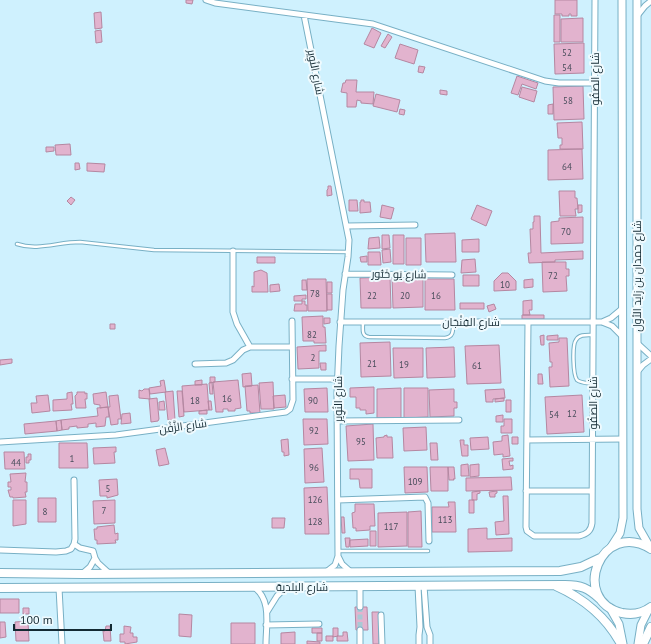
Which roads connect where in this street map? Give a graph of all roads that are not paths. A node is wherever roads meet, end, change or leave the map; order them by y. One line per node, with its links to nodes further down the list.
1 (206, 0): 6 (street)
2 (595, 0): 8 (street, شارع الصفُو)
3 (622, 0): 16 (main road, شارع حمدان بن زايد الأول)
4 (636, 0): 7 (main road, شارع حمدان بن زايد الأول)
5 (651, 0): 7 (street)
6 (304, 15): 8 (street); 10 (street, شارع النُوِير)
7 (637, 17): 26 (main road, شارع حمدان بن زايد الأول)
8 (594, 83): 22 (street, شارع الصفُو)
9 (415, 225): 10 (street)
10 (347, 226): 13 (street, شارع النُوِير)
11 (17, 244): 12 (lane)
12 (233, 251): 13 (lane); 27 (street)
13 (348, 252): 14 (street, شارع النُوِير)
14 (345, 274): 15 (street, شارع يَو خَنُّور); 18 (street, شارع النُوِير)
15 (452, 275)
16 (623, 308): 23 (street); 25 (main road, شارع حمدان بن زايد الأول)
17 (292, 322): 28 (street)
18 (340, 322): 19 (street, شارع الفِنْجَان); 33 (street, شارع النُوِير)
19 (363, 322): 20 (street, شارع الفِنْجَان); 20 (lane)
20 (453, 322): 21 (street, شارع الفِنْجَان)
21 (528, 322): 22 (street, شارع الفِنْجَان); 37 (street, شارع الصفُو)
22 (593, 322): 23 (street, شارع الفِنْجَان); 24 (street, شارع الصفُو)
23 (602, 322): 25 (street)
24 (593, 335): 34 (street, شارع الصفُو); 34 (lane)
25 (623, 337): 39 (main road, شارع حمدان بن زايد الأول)
26 (637, 342): 29 (street); 31 (main road, شارع حمدان بن زايد الأول)
27 (250, 347): 28 (street); 30 (street)
28 (292, 348): 32 (street)
29 (651, 358): 31 (street)
30 (196, 364)
31 (637, 372): 48 (main road, شارع حمدان بن زايد الأول)
32 (292, 379): 33 (street); 40 (street, شارع الزَّفْن)
33 (338, 379): 36 (street, شارع النُوِير)
34 (593, 384): 38 (street, شارع الصفُو)
35 (458, 420): 36 (street)
36 (338, 421): 44 (street, شارع النُوِير)
37 (527, 440): 38 (street); 42 (street, شارع الصفُو)
38 (592, 440): 39 (street); 43 (street, شارع الصفُو)
39 (623, 440): 47 (main road, شارع حمدان بن زايد الأول)
40 (0, 442)
41 (74, 480): 46 (street)
42 (526, 491): 43 (street); 43 (street, شارع الصفُو)
43 (592, 492)
44 (338, 500): 45 (street); 51 (street, شارع النُوِير)
45 (429, 541)
46 (74, 544): 49 (street); 52 (street)
47 (611, 547): 48 (main road); 53 (main road)
48 (651, 549)
49 (0, 550)
50 (428, 551): 51 (lane)
51 (338, 554): 54 (street); 55 (street)
52 (95, 558): 57 (street); 58 (street)
53 (600, 558): 54 (main road, شارع البلدية); 66 (main road)
54 (352, 572): 55 (main road, شارع البلدية)
55 (325, 573): 58 (main road, شارع البلدية)
56 (0, 574): 57 (main road, شارع البلدية)
57 (82, 574): 58 (main road, شارع البلدية)
58 (110, 574)
59 (554, 585): 61 (main road, شارع البلدية); 66 (main road, شارع البلدية); 82 (main road)
60 (360, 586): 61 (main road, شارع البلدية); 63 (main road, شارع البلدية); 67 (street)
61 (421, 586): 80 (street); 81 (street)
62 (253, 587): 63 (main road, شارع البلدية); 64 (main road, شارع البلدية); 70 (street)
63 (287, 587): 70 (street)
64 (59, 588): 65 (main road, شارع البلدية); 76 (street)
65 (1, 589)
66 (600, 599): 68 (main road, شارع البلدية)
67 (360, 607)
68 (610, 608): 69 (main road); 82 (main road)
69 (650, 608): 83 (main road)
70 (267, 613): 73 (street)
71 (381, 615): 79 (street)
72 (319, 624): 73 (street)
73 (266, 625): 77 (street)
74 (651, 627): 84 (main road)
75 (360, 630): 78 (street)
76 (62, 644)
77 (266, 644)
78 (360, 644)
79 (382, 644)
80 (419, 644)
81 (430, 644)
82 (622, 644)
83 (638, 644)
84 (643, 644)

